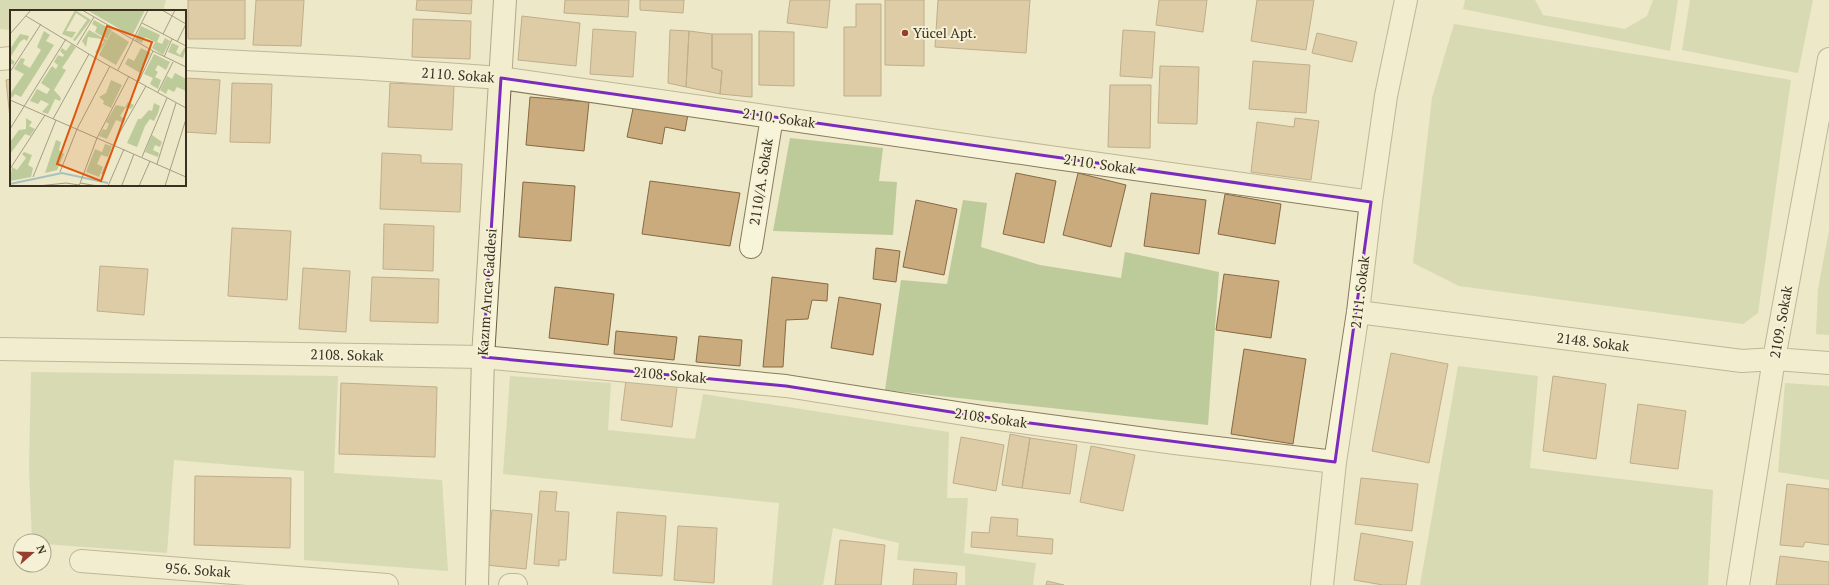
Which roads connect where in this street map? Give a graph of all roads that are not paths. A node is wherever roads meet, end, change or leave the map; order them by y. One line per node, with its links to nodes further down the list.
1 (505, 0): 7 (street, Kazım Arıca Caddesi)
2 (1406, 0): 9 (street, 2111. Sokak)
3 (10, 58): 4 (street)
4 (0, 59)
5 (186, 59): 7 (street, 2110. Sokak)
6 (1829, 59): 14 (street, 2109. Sokak)
7 (501, 78): 8 (street, 2110. Sokak); 13 (street, Kazım Arıca Caddesi)
8 (772, 116): 9 (street, 2110. Sokak); 10 (street, 2110/A. Sokak)
9 (1371, 202): 11 (street, 2111. Sokak)
10 (751, 247)
11 (1358, 312): 14 (street, 2148. Sokak); 16 (street, 2111. Sokak)
12 (0, 349): 13 (street, 2108. Sokak)
13 (483, 357): 16 (street, 2108. Sokak); 19 (street, Kazım Arıca Caddesi)
14 (1774, 359): 15 (street, 2148. Sokak); 23 (street, 2109. Sokak)
15 (1829, 363)
16 (1335, 462): 22 (street, 2111. Sokak)
17 (81, 561): 18 (street, 956. Sokak)
18 (387, 585)
19 (477, 585)
20 (510, 585): 21 (street)
21 (516, 585)
22 (1322, 585)
23 (1738, 585)

